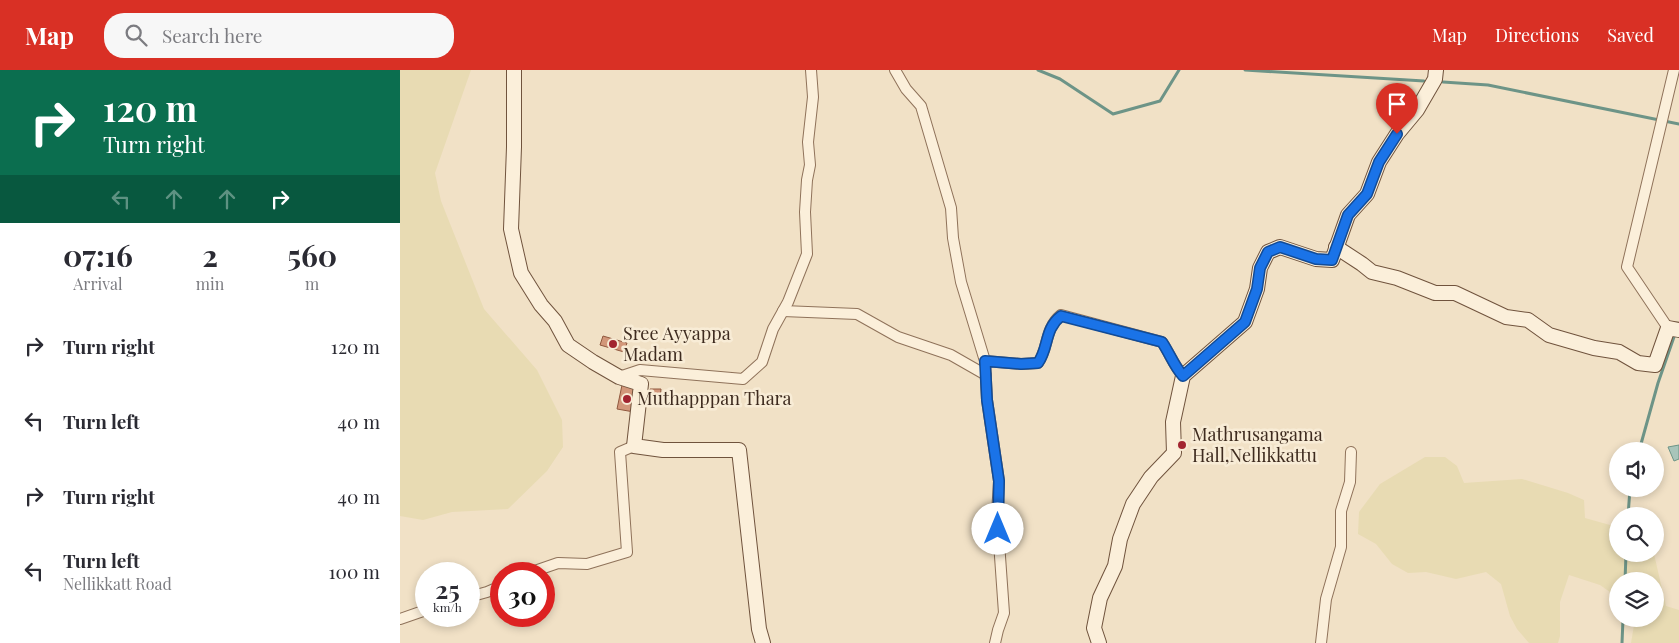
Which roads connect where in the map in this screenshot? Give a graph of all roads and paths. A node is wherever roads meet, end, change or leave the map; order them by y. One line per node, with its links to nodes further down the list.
1 (514, 70): 12 (street)
2 (812, 70): 7 (street)
3 (895, 70): 9 (street)
4 (1436, 70): 6 (street)
5 (1674, 70): 8 (street)
6 (1336, 247): 8 (street); 11 (street)
7 (783, 311): 10 (street); 12 (street)
8 (1674, 329)
9 (985, 361): 10 (street); 11 (street)
10 (986, 375): 19 (street)
11 (1183, 376): 20 (street)
12 (619, 377): 13 (street)
13 (634, 446): 15 (street); 18 (street)
14 (1352, 452): 21 (street)
15 (555, 564)
16 (415, 614): 17 (street)
17 (400, 619)
18 (762, 643)
19 (996, 643)
20 (1099, 643)
21 (1321, 643)

